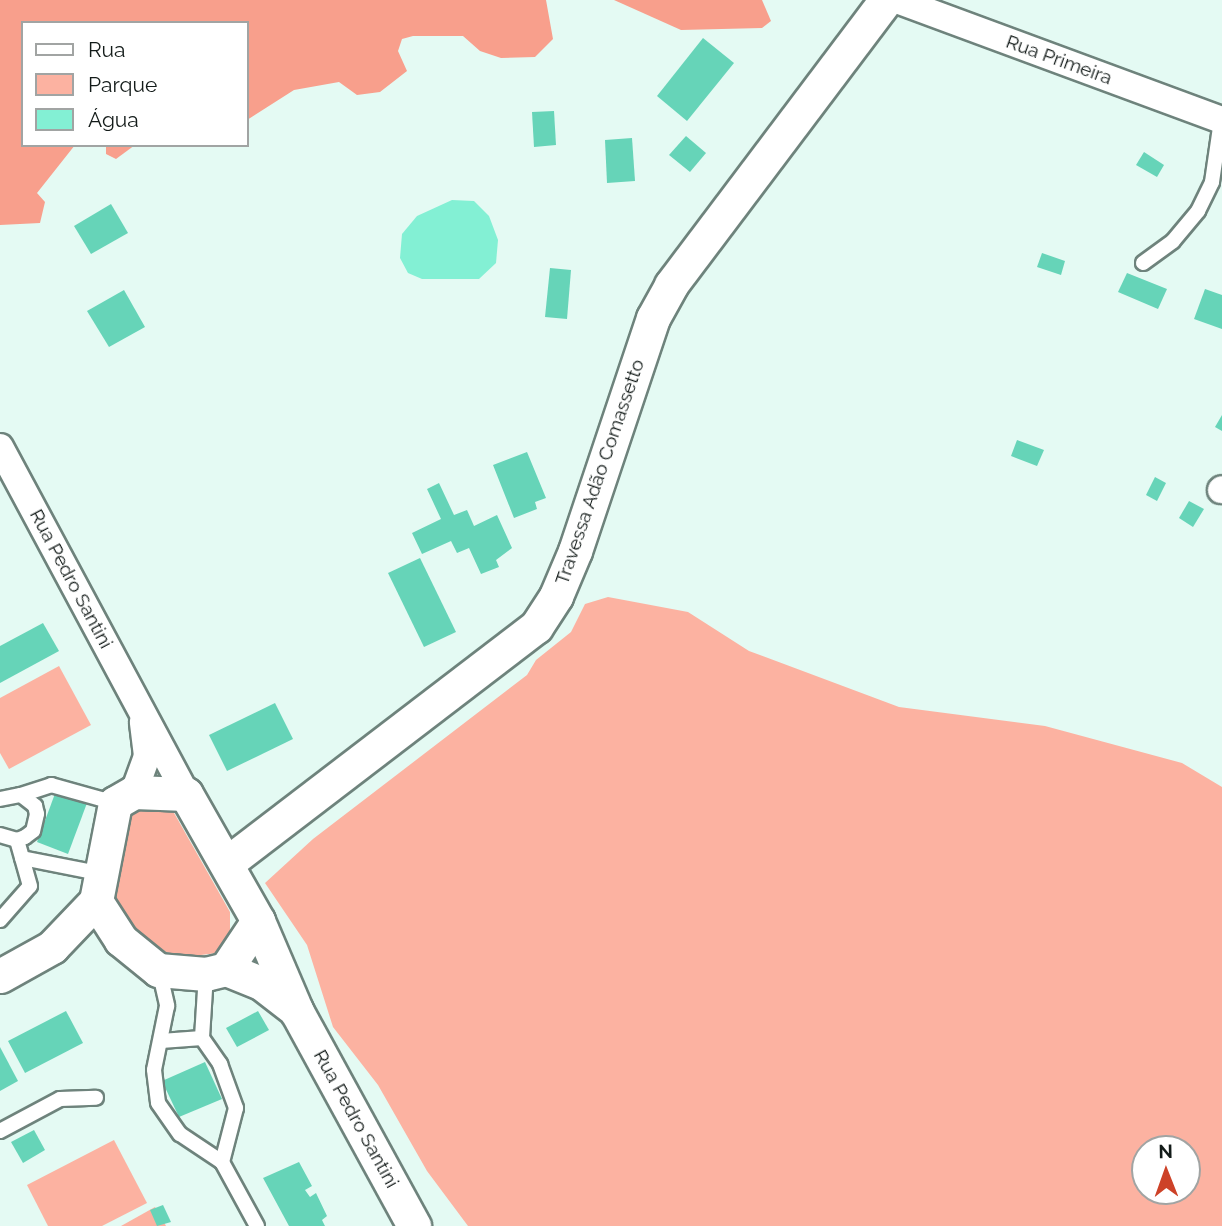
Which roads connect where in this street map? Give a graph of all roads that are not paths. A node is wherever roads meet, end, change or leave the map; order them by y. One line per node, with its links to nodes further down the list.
1 (886, 0): 14 (street, Travessa Adão Comassetto)
2 (897, 0): 3 (street, Rua Primeira)
3 (1221, 120): 4 (lane)
4 (1143, 263)
5 (0, 447): 6 (street, Rua Pedro Santini)
6 (142, 710): 7 (street, Rua Pedro Santini); 9 (street, Rua Pedro Santini)
7 (186, 794): 9 (street); 14 (street)
8 (21, 795): 9 (lane); 10 (lane); 12 (lane)
9 (124, 798): 15 (street)
10 (0, 799)
11 (0, 835): 12 (lane)
12 (17, 840): 13 (lane)
13 (22, 858): 15 (lane); 16 (lane)
14 (228, 863): 17 (street)
15 (97, 887): 18 (street); 19 (street)
16 (0, 920)
17 (258, 921): 21 (street); 23 (street, Rua Pedro Santini)
18 (121, 940): 19 (street); 20 (street)
19 (52, 947): 22 (street)
20 (158, 970): 21 (street); 25 (lane)
21 (216, 972): 23 (street, Rua Pedro Santini); 24 (lane)
22 (0, 976)
23 (298, 1012): 30 (street, Rua Pedro Santini)
24 (202, 1038): 25 (lane); 28 (lane)
25 (161, 1041): 28 (lane)
26 (96, 1098): 27 (lane)
27 (0, 1131)
28 (222, 1162): 29 (lane)
29 (257, 1226)
30 (414, 1226)

